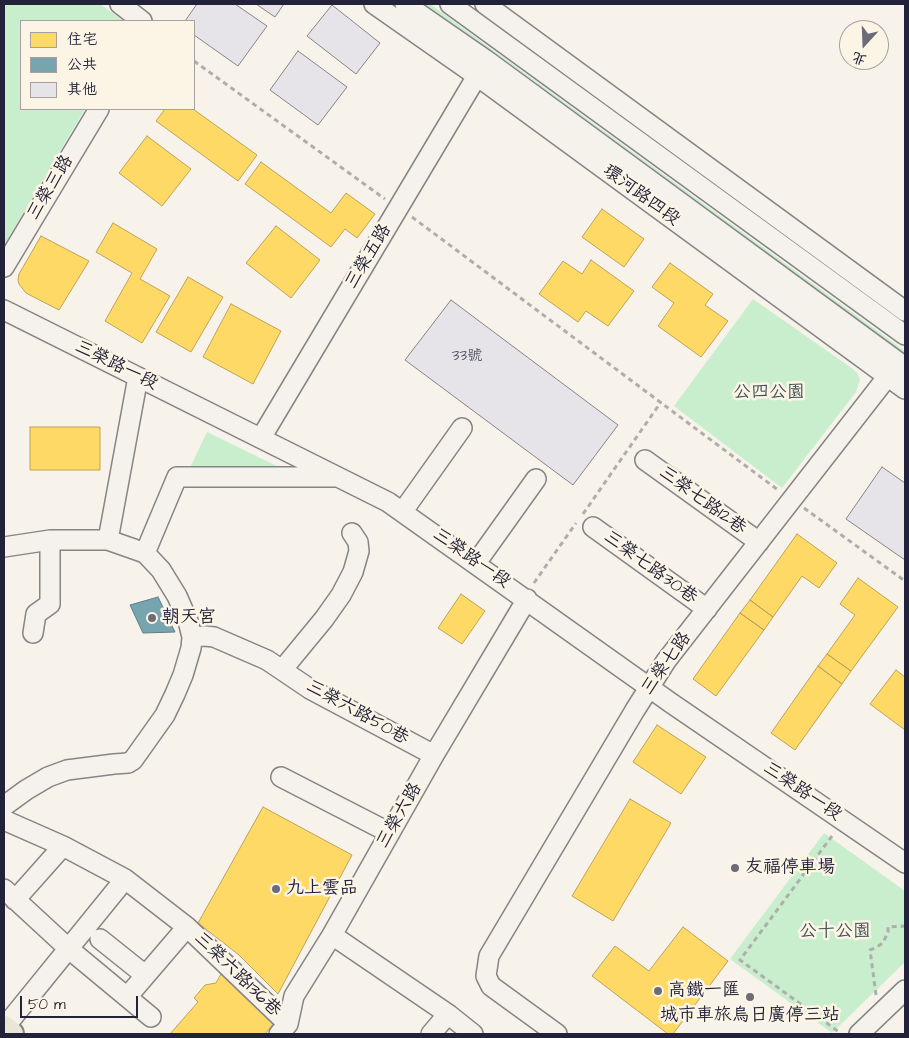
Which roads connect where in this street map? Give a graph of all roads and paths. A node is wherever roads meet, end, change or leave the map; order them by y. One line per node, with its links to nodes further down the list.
1 (120, 4): 6 (street)
2 (374, 4): 8 (street, 環河路四段)
3 (405, 4): 16 (street, 環河路四段)
4 (450, 4): 15 (street)
5 (485, 4): 14 (street)
6 (141, 20)
7 (195, 62): 10 (path)
8 (477, 76): 17 (street, 環河路四段); 22 (street, 三榮五路)
9 (98, 110): 12 (street, 三榮三路)
10 (388, 201)
11 (412, 217): 20 (path)
12 (4, 267)
13 (4, 310): 18 (street, 三榮路一段)
14 (905, 311)
15 (905, 335)
16 (905, 367)
17 (888, 376): 19 (street, 環河路四段); 33 (street, 三榮七路)
18 (138, 377): 22 (street, 三榮路一段); 32 (street)
19 (905, 389)
20 (661, 402): 26 (path); 38 (path)
21 (462, 428): 28 (street)
22 (261, 438): 24 (street, 三榮路一段)
23 (645, 460): 33 (street, 三榮七路12巷)
24 (339, 477): 28 (street, 三榮路一段); 35 (street)
25 (536, 479): 36 (street)
26 (783, 493)
27 (802, 507): 37 (path)
28 (403, 512): 36 (street, 三榮路一段)
29 (593, 527): 39 (street, 三榮七路30巷)
30 (352, 533): 42 (street)
31 (50, 540): 32 (street); 34 (street); 40 (street)
32 (108, 540): 35 (street)
33 (758, 542): 39 (street, 三榮七路)
34 (4, 547)
35 (146, 553): 41 (street)
36 (476, 563): 38 (street, 三榮路一段)
37 (905, 581)
38 (531, 591): 43 (street, 三榮路一段); 44 (street, 三榮六路)
39 (707, 609): 43 (street, 三榮七路)
40 (33, 632)
41 (192, 638): 42 (street, 三榮六路50巷); 46 (street)
42 (282, 670): 44 (street, 三榮六路50巷)
43 (650, 687): 51 (street, 三榮路一段); 71 (street, 三榮七路)
44 (434, 755): 48 (street, 三榮六路)
45 (281, 777): 48 (street)
46 (4, 806)
47 (4, 820): 50 (street, 三榮六路136巷)
48 (390, 833): 56 (street, 三榮六路)
49 (832, 836): 67 (path)
50 (63, 846): 52 (street, 三榮六路136巷); 53 (street)
51 (905, 863)
52 (125, 879): 54 (street, 三榮六路136巷); 58 (street)
53 (9, 895): 58 (street)
54 (187, 926): 59 (street); 66 (street, 三榮六路136巷)
55 (905, 926): 61 (path)
56 (332, 934): 63 (street); 66 (street, 三榮六路)
57 (100, 939): 59 (street)
58 (69, 949): 62 (street); 65 (street)
59 (145, 975): 62 (street)
60 (905, 990): 72 (street)
61 (876, 995)
62 (127, 997): 64 (street)
63 (448, 1014): 69 (street); 70 (street)
64 (151, 1017)
65 (4, 1028): 68 (main road)
66 (284, 1029)
67 (838, 1032)
68 (11, 1034)
69 (431, 1034)
70 (473, 1034)
71 (557, 1034)
72 (858, 1034)

